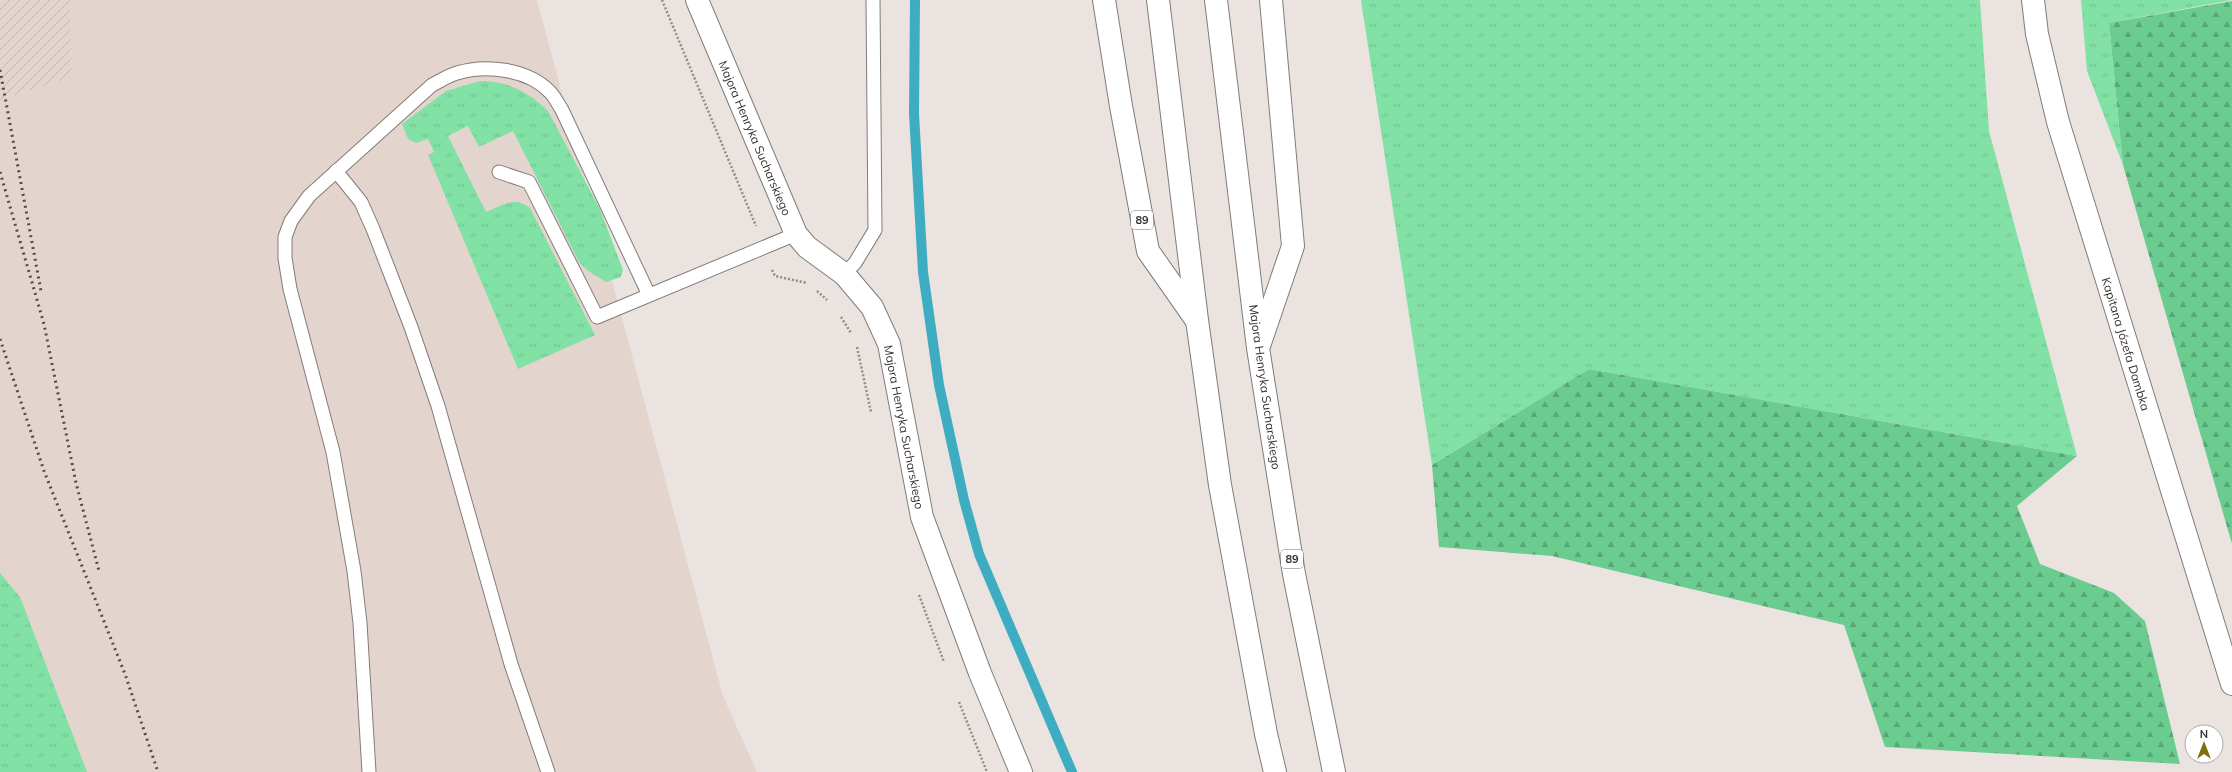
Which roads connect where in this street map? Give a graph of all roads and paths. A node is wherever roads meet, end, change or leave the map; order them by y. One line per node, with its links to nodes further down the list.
1 (662, 0): 11 (path)
2 (697, 0): 12 (main road, Majora Henryka Sucharskiego)
3 (873, 0): 13 (lane)
4 (1104, 0): 15 (main road, 89)
5 (1158, 0): 15 (main road)
6 (1216, 0): 16 (main road, Majora Henryka Sucharskiego)
7 (1272, 0): 16 (main road, 89)
8 (2033, 0): 17 (main road, Kapitana Józefa Dambka)
9 (336, 171): 14 (lane); 18 (lane); 19 (lane)
10 (499, 172): 14 (lane)
11 (755, 222)
12 (796, 234): 13 (main road, Majora Henryka Sucharskiego); 14 (lane)
13 (844, 274): 20 (main road, Majora Henryka Sucharskiego)
14 (648, 295)
15 (1197, 320): 21 (main road, 89)
16 (1258, 348): 22 (main road, Majora Henryka Sucharskiego / 89)
17 (2232, 684)
18 (369, 772)
19 (548, 772)
20 (1021, 772)
21 (1275, 772)
22 (1334, 772)

